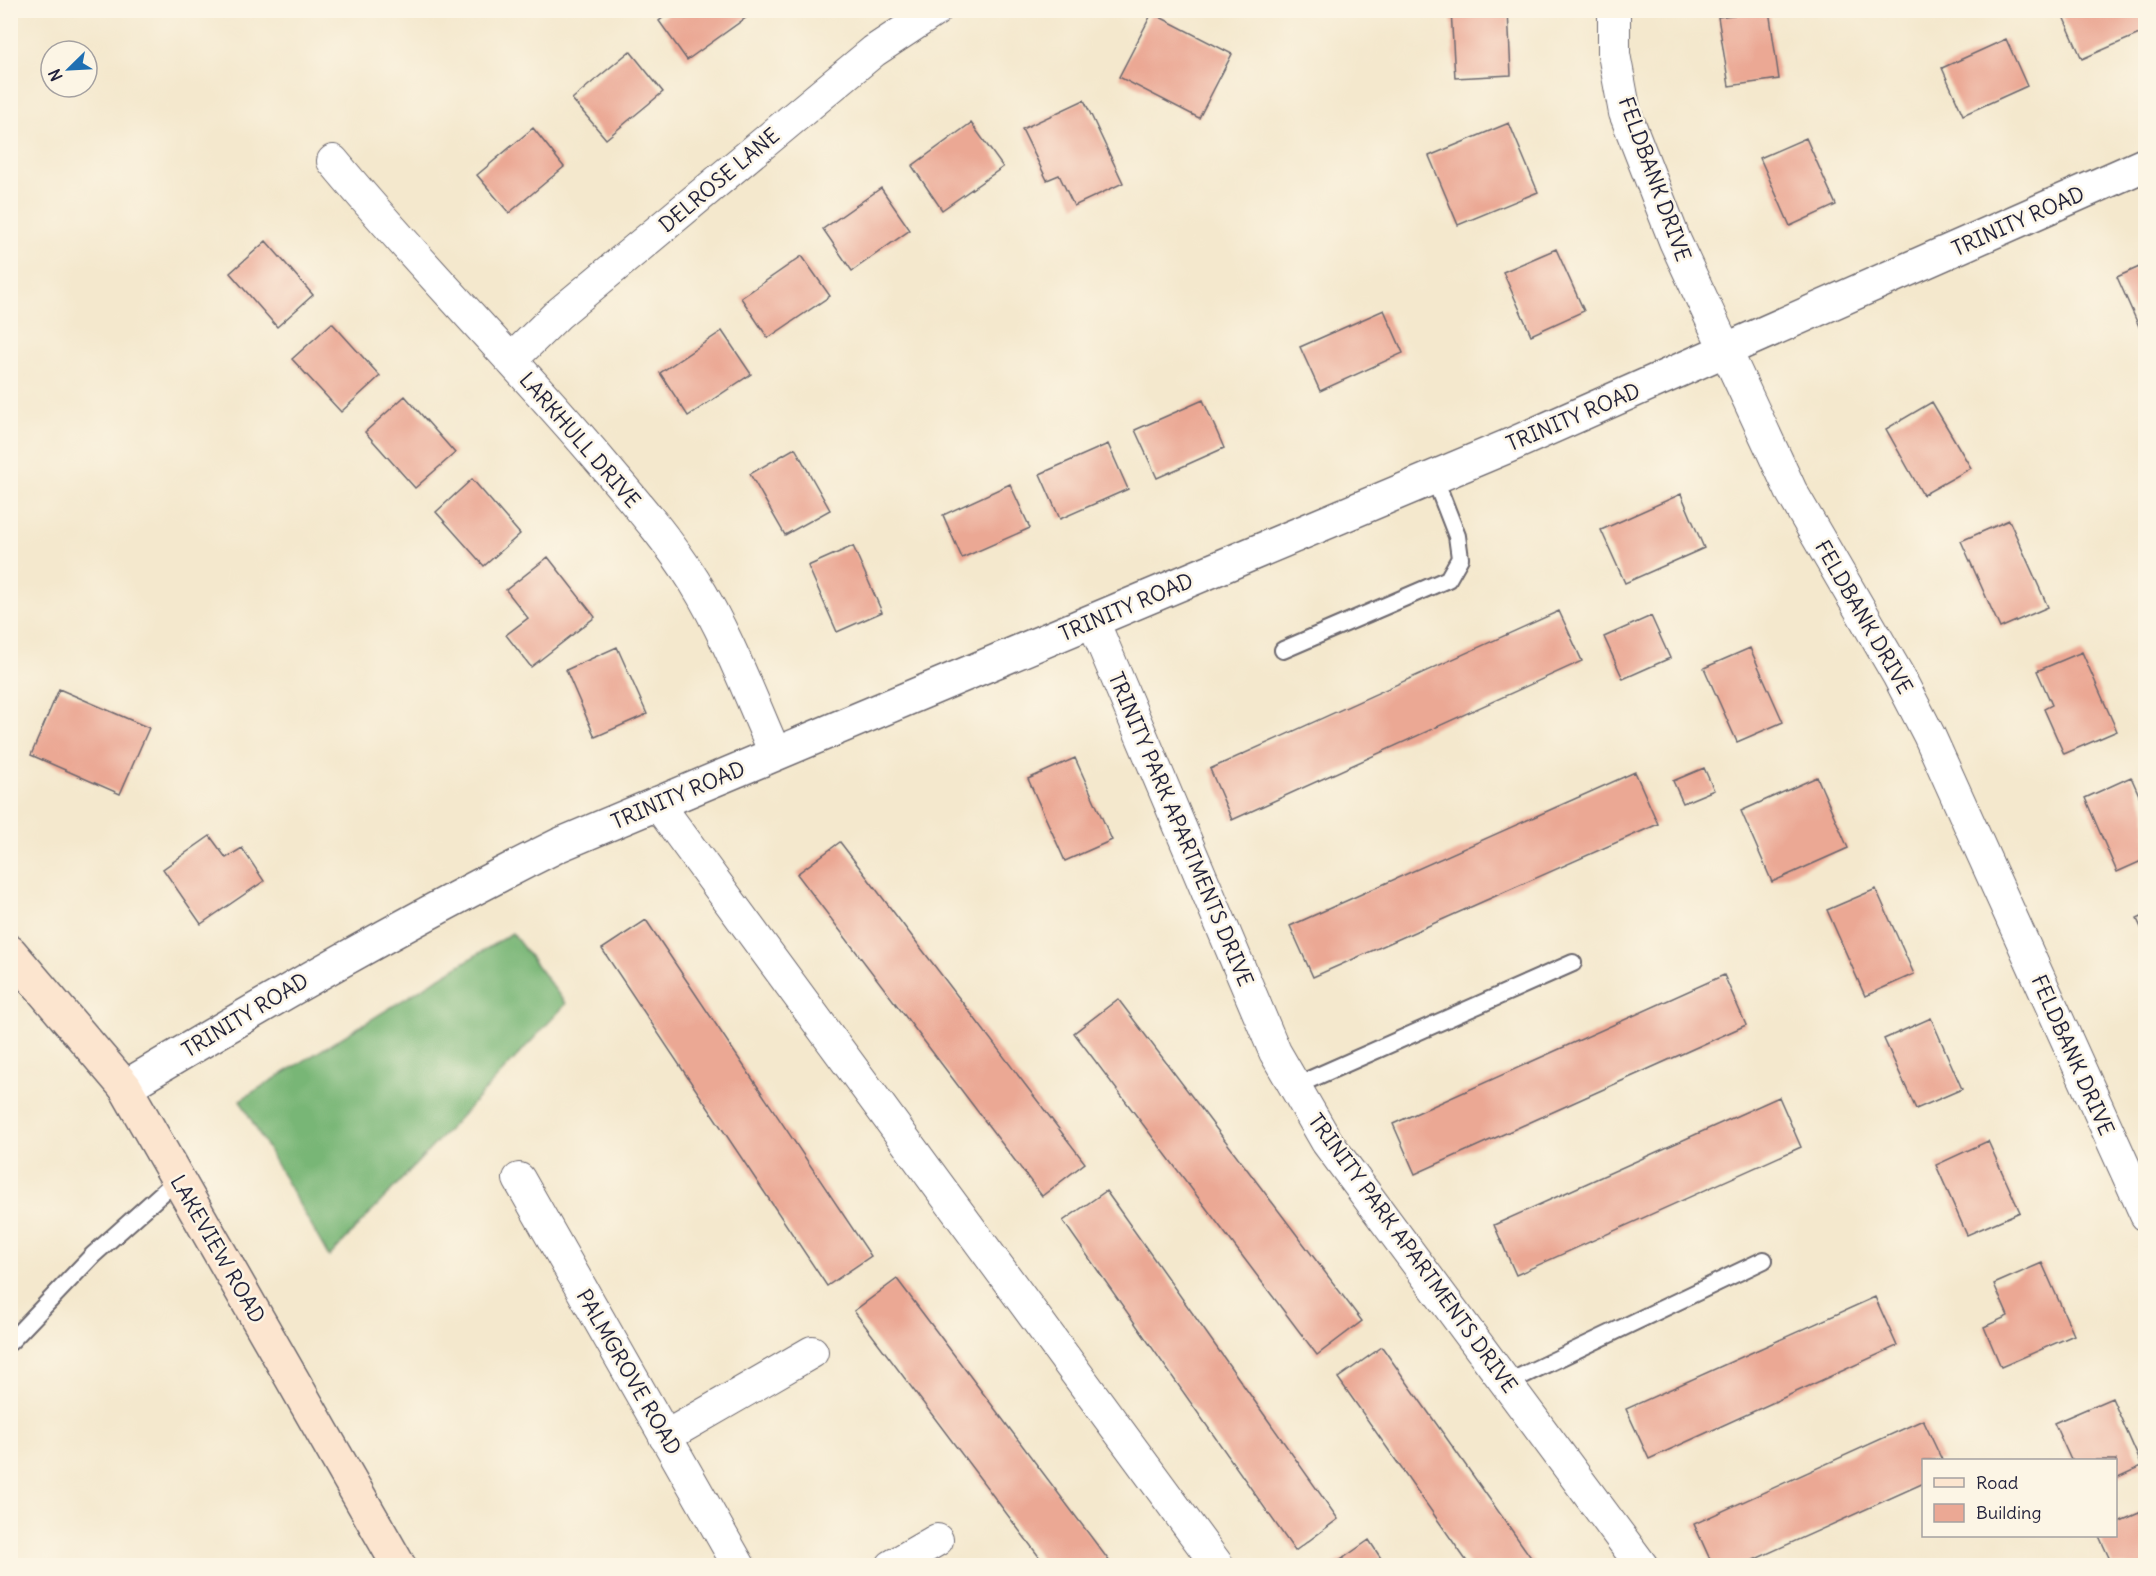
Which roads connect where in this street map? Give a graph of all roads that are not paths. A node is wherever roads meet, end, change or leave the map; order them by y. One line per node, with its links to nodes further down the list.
1 (936, 10): 6 (street, DELROSE LANE)
2 (1614, 10): 5 (street, FELDBANK DRIVE)
3 (333, 161): 6 (street, LARKHULL DRIVE)
4 (2145, 164): 5 (street, TRINITY ROAD)
5 (1726, 352): 7 (street, TRINITY ROAD); 18 (street, FELDBANK DRIVE)
6 (511, 360): 10 (street, LARKHULL DRIVE)
7 (1434, 477): 8 (street, TRINITY ROAD); 9 (lane)
8 (1093, 621): 10 (street, TRINITY ROAD); 14 (street, TRINITY PARK APARTMENTS DRIVE)
9 (1283, 650)
10 (775, 753): 11 (street, TRINITY ROAD)
11 (657, 803): 15 (street, TRINITY ROAD); 28 (street)
12 (10, 951): 15 (main road, LAKEVIEW ROAD)
13 (1573, 963): 14 (lane)
14 (1294, 1086): 22 (street, TRINITY PARK APARTMENTS DRIVE)
15 (125, 1087): 16 (main road, LAKEVIEW ROAD)
16 (178, 1179): 20 (lane); 25 (main road, LAKEVIEW ROAD)
17 (519, 1179): 23 (street, PALMGROVE ROAD)
18 (2145, 1215)
19 (1764, 1260): 22 (lane)
20 (10, 1342)
21 (812, 1352): 23 (street)
22 (1507, 1383): 29 (street, TRINITY PARK APARTMENTS DRIVE)
23 (665, 1437): 26 (street, PALMGROVE ROAD)
24 (937, 1540): 27 (street)
25 (399, 1566)
26 (739, 1566)
27 (892, 1566)
28 (1218, 1566)
29 (1642, 1566)

